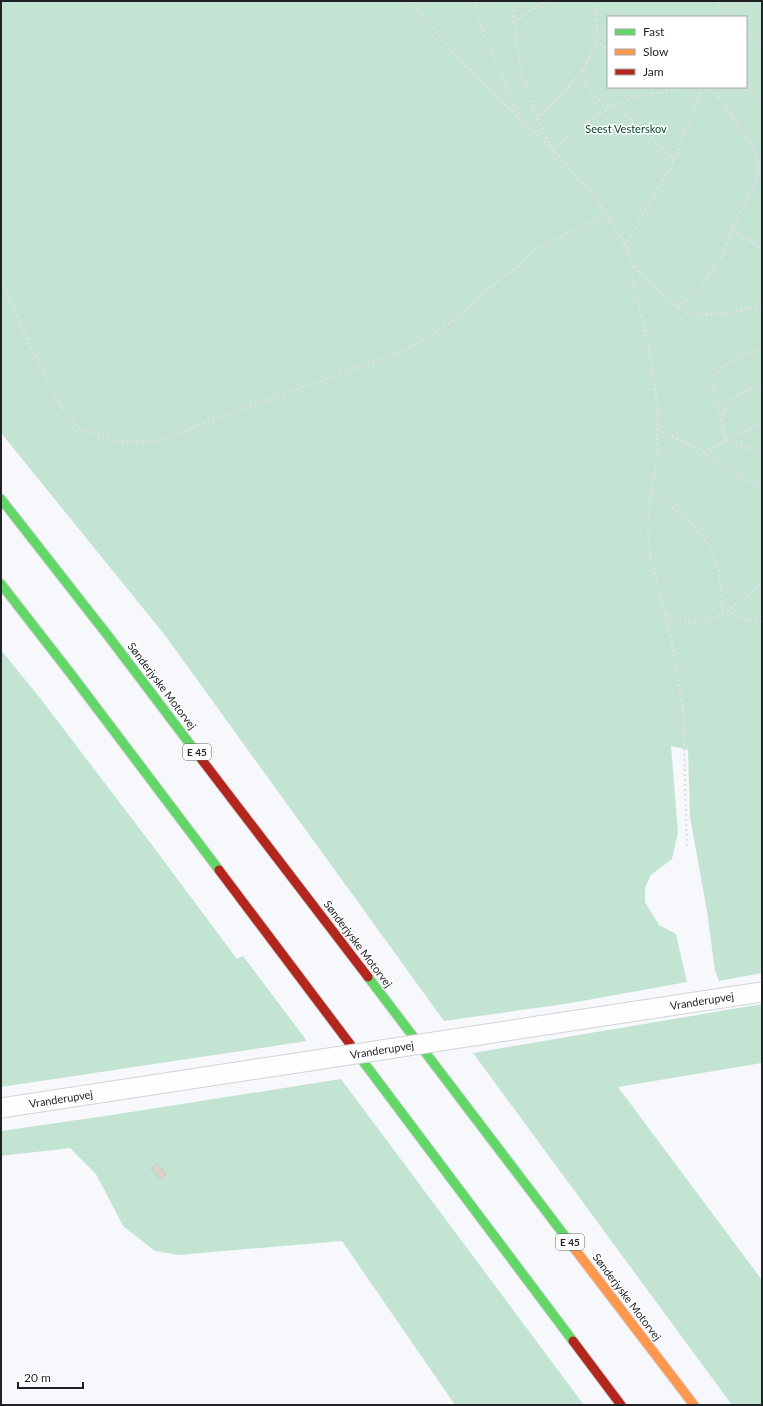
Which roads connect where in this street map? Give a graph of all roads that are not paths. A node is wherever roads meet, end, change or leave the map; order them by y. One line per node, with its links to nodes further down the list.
1 (1, 499): 6 (highway, Sønderjyske Motorvej / E 45)
2 (1, 584): 5 (highway)
3 (762, 992): 4 (street, Vranderupvej, bridge)
4 (1, 1108)
5 (621, 1405)
6 (694, 1405)

